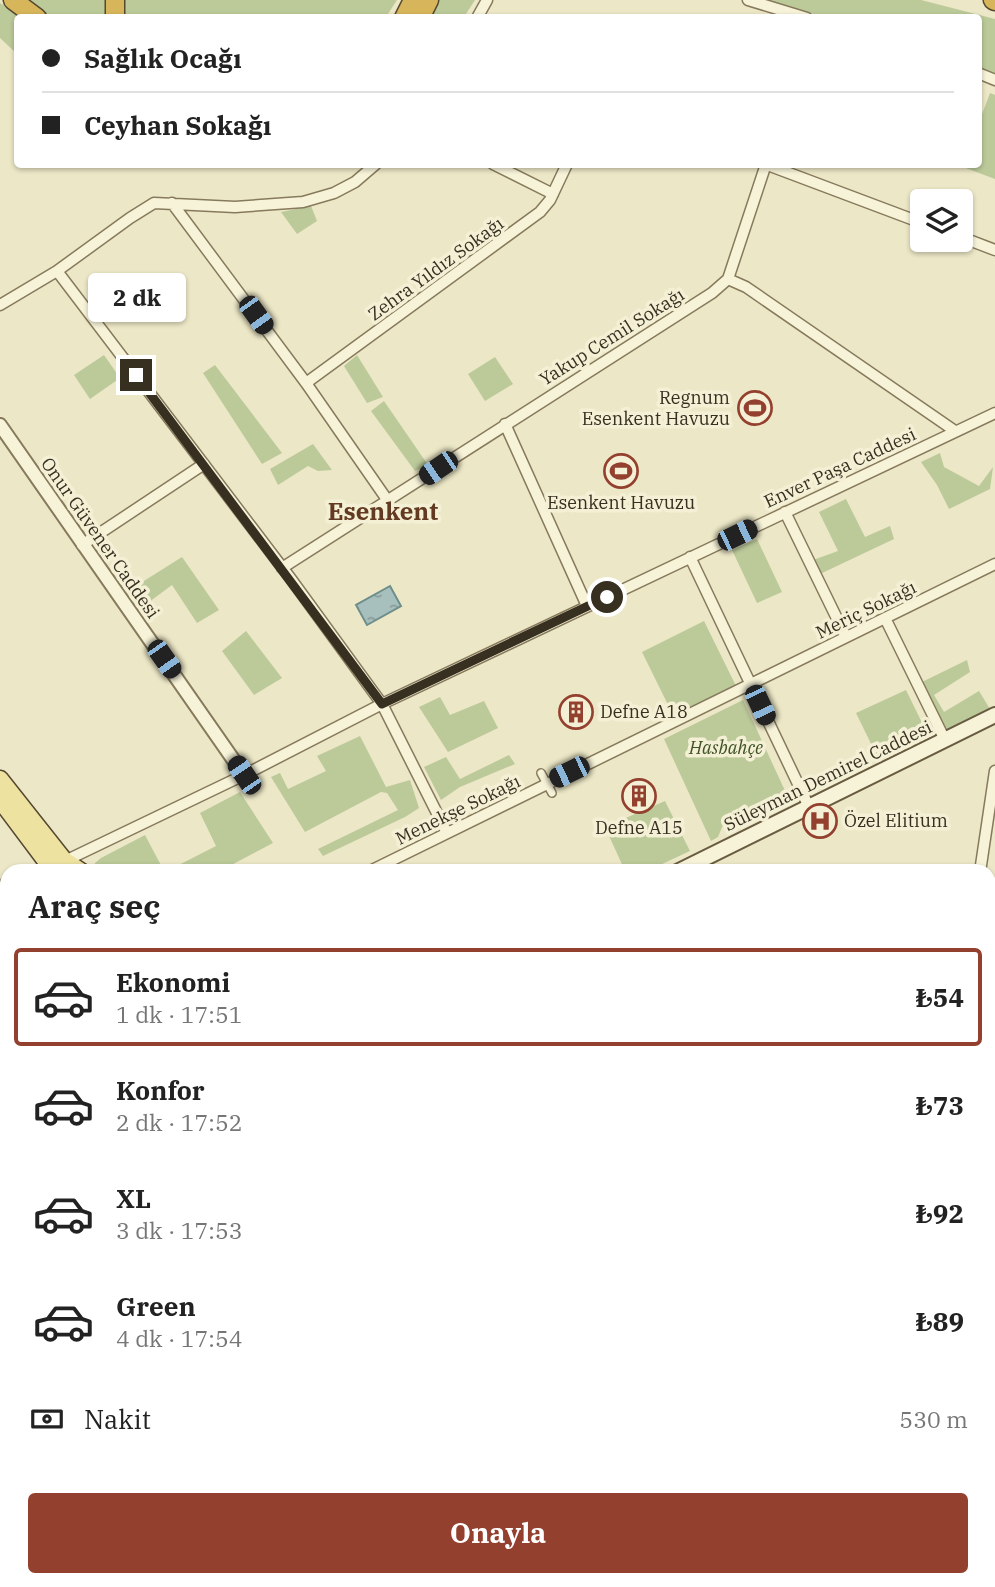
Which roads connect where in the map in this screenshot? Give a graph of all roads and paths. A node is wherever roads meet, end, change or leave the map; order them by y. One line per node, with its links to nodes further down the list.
1 (13, 0): 3 (highway)
2 (748, 0): 4 (street)
3 (32, 14)
4 (794, 14)
5 (371, 168): 11 (street)
6 (501, 168): 10 (street)
7 (565, 168): 10 (street, Zehra Yıldız Sokağı)
8 (765, 168): 16 (street)
9 (774, 168): 12 (street)
10 (553, 194): 18 (street, Zehra Yıldız Sokağı)
11 (172, 203): 15 (street); 18 (street)
12 (910, 219)
13 (973, 242): 14 (street)
14 (995, 250)
15 (57, 271): 17 (street); 23 (street)
16 (728, 279): 20 (street, Yakup Cemil Sokağı); 22 (street)
17 (0, 305)
18 (306, 383): 24 (street)
19 (995, 413): 22 (street, Enver Paşa Caddesi)
20 (505, 424): 24 (street, Yakup Cemil Sokağı); 30 (street)
21 (0, 425): 26 (street, Onur Güvener Caddesi)
22 (955, 431): 25 (street, Enver Paşa Caddesi)
23 (204, 464): 26 (street); 29 (street)
24 (388, 501): 29 (street, Yakup Cemil Sokağı)
25 (785, 512): 27 (street, Enver Paşa Caddesi); 32 (street)
26 (82, 545): 39 (street, Onur Güvener Caddesi)
27 (690, 557): 30 (street, Enver Paşa Caddesi); 33 (street)
28 (995, 564): 31 (street, Meriç Sokağı)
29 (282, 568): 34 (street)
30 (587, 606): 34 (street, Enver Paşa Caddesi)
31 (885, 618): 32 (street, Meriç Sokağı); 36 (street)
32 (846, 637): 33 (street, Meriç Sokağı)
33 (750, 684): 41 (street, Menekşe Sokağı); 44 (street)
34 (382, 704): 39 (street, Enver Paşa Caddesi); 45 (street)
35 (993, 721): 36 (main road, Süleyman Demirel Caddesi)
36 (945, 740): 44 (main road, Süleyman Demirel Caddesi)
37 (995, 771): 51 (street)
38 (541, 773): 41 (street)
39 (244, 775): 48 (street, Enver Paşa Caddesi)
40 (0, 779): 46 (main road)
41 (547, 783): 42 (street); 45 (street, Menekşe Sokağı)
42 (552, 793)
43 (0, 800): 47 (main road)
44 (809, 807): 50 (main road, Süleyman Demirel Caddesi)
45 (447, 833): 49 (street, Menekşe Sokağı)
46 (51, 864)
47 (51, 864)
48 (59, 864)
49 (384, 864)
50 (693, 864)
51 (981, 864)

